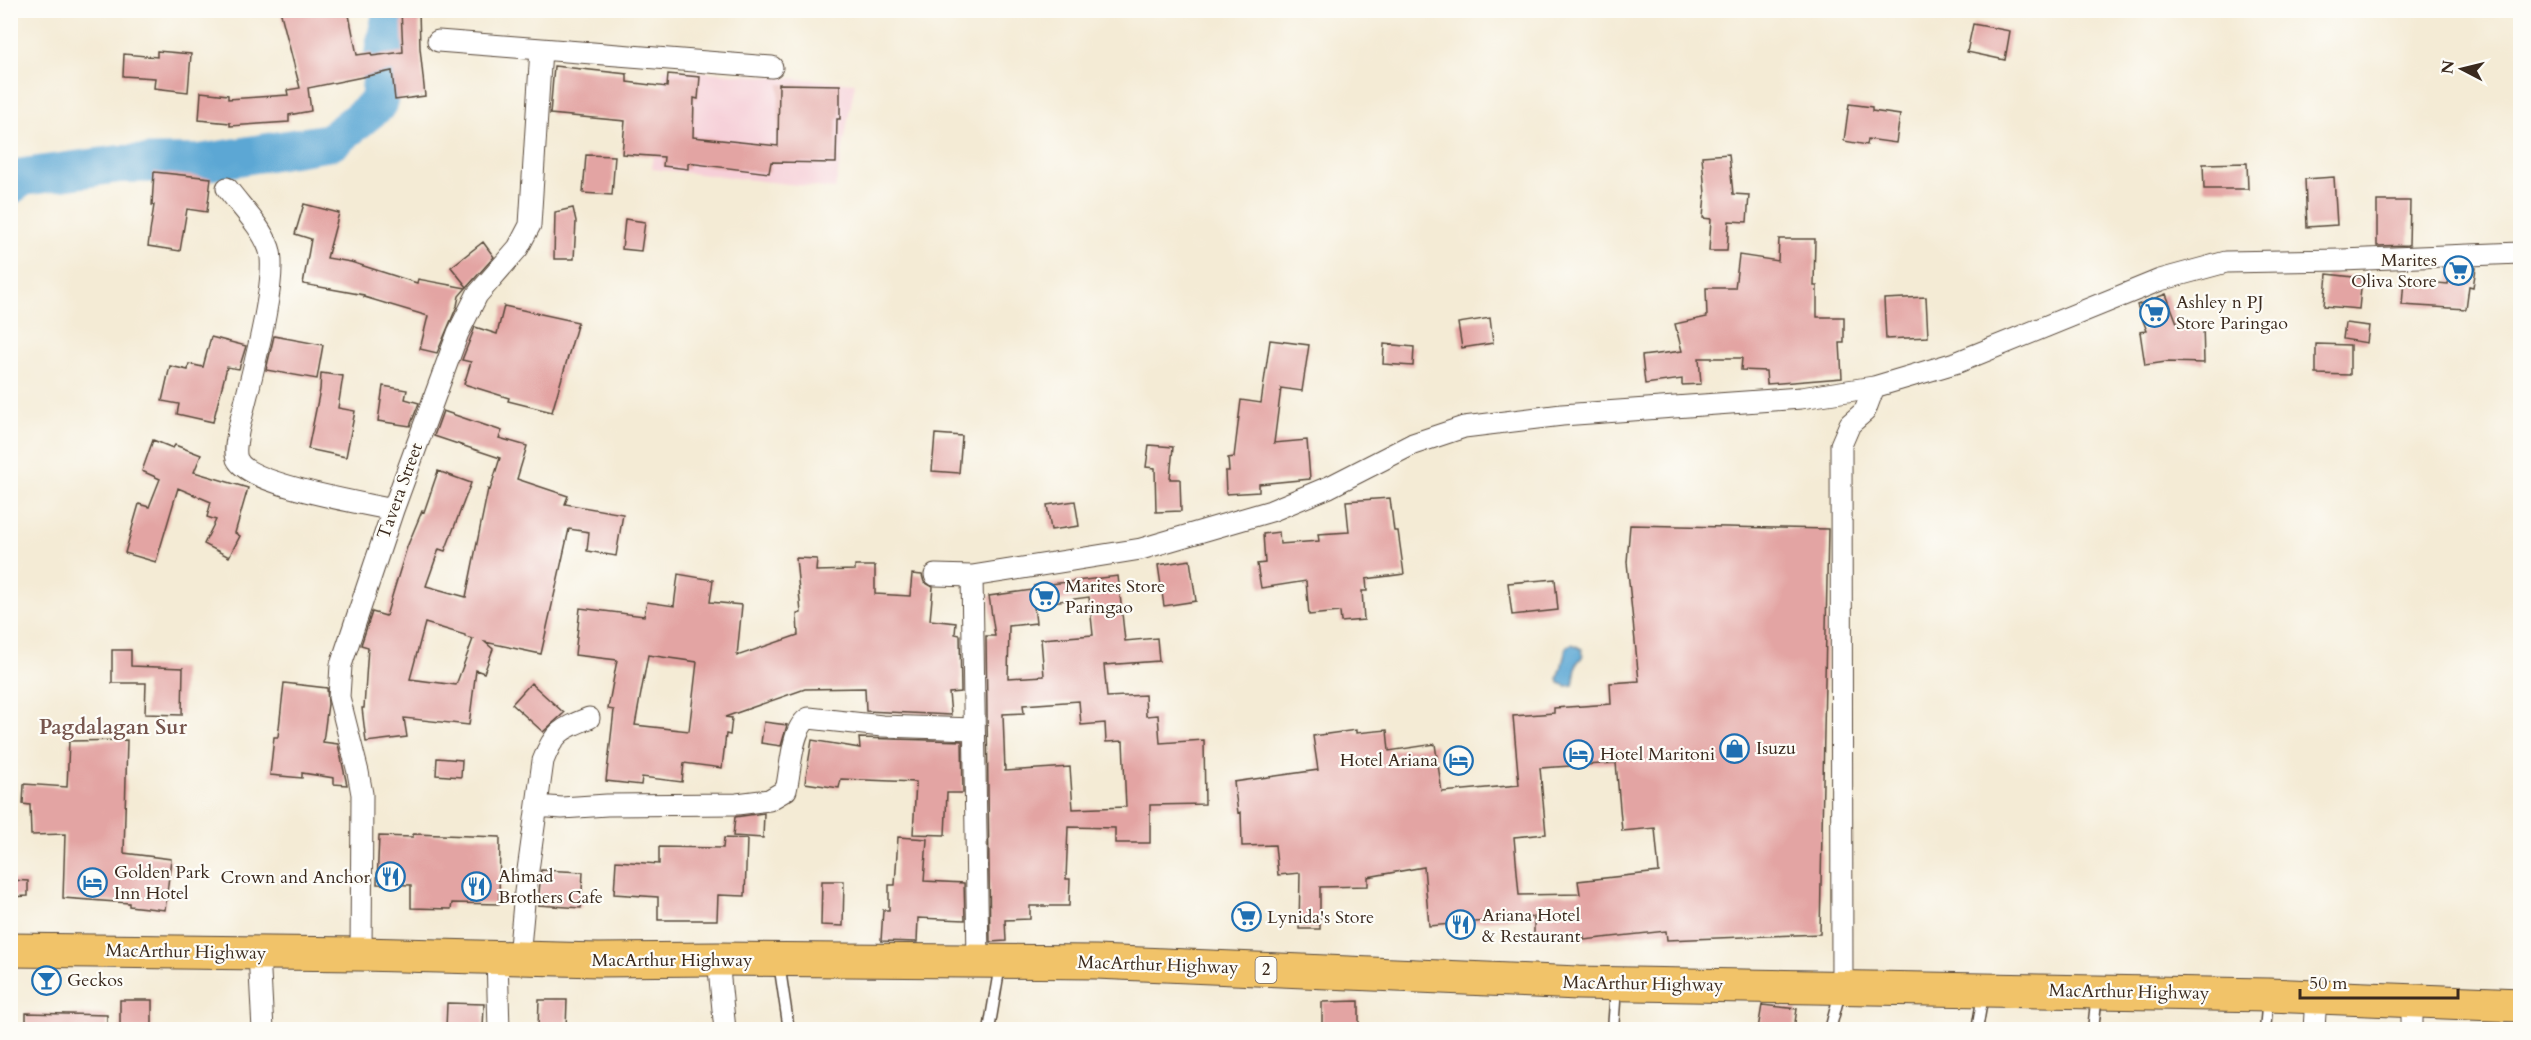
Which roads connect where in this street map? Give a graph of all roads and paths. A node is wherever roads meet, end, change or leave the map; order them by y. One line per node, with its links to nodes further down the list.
1 (438, 41): 2 (street)
2 (541, 49): 3 (street); 7 (street, Tavera Street)
3 (772, 67)
4 (227, 188): 7 (street)
5 (2520, 254): 6 (street)
6 (1874, 387): 9 (street); 21 (street)
7 (393, 510): 15 (street, Tavera Street)
8 (936, 575): 9 (street)
9 (972, 576): 11 (street)
10 (589, 718): 12 (street)
11 (974, 729): 12 (street); 19 (street)
12 (537, 806): 16 (street)
13 (10, 950): 14 (highway, MacArthur Highway / 2)
14 (259, 953): 15 (highway, MacArthur Highway / 2); 28 (street)
15 (361, 954): 16 (highway, MacArthur Highway / 2)
16 (508, 958): 17 (highway, MacArthur Highway / 2); 29 (street)
17 (718, 958): 18 (highway, MacArthur Highway / 2); 30 (street)
18 (778, 960): 19 (highway, MacArthur Highway / 2); 31 (lane)
19 (990, 961): 20 (highway, MacArthur Highway / 2); 32 (lane)
20 (1616, 984): 21 (highway, MacArthur Highway / 2); 33 (lane)
21 (1842, 988): 22 (highway, MacArthur Highway / 2); 34 (lane)
22 (1984, 988): 23 (highway, MacArthur Highway / 2); 35 (lane)
23 (2098, 991): 24 (highway, MacArthur Highway / 2); 36 (lane)
24 (2268, 995): 25 (highway, MacArthur Highway / 2); 37 (lane)
25 (2316, 996): 27 (highway, MacArthur Highway / 2); 38 (street)
26 (2520, 1005): 27 (highway, MacArthur Highway / 2)
27 (2412, 1015)
28 (263, 1029)
29 (499, 1029)
30 (725, 1029)
31 (789, 1029)
32 (989, 1029)
33 (1613, 1029)
34 (1830, 1029)
35 (1977, 1029)
36 (2093, 1029)
37 (2265, 1029)
38 (2314, 1029)

